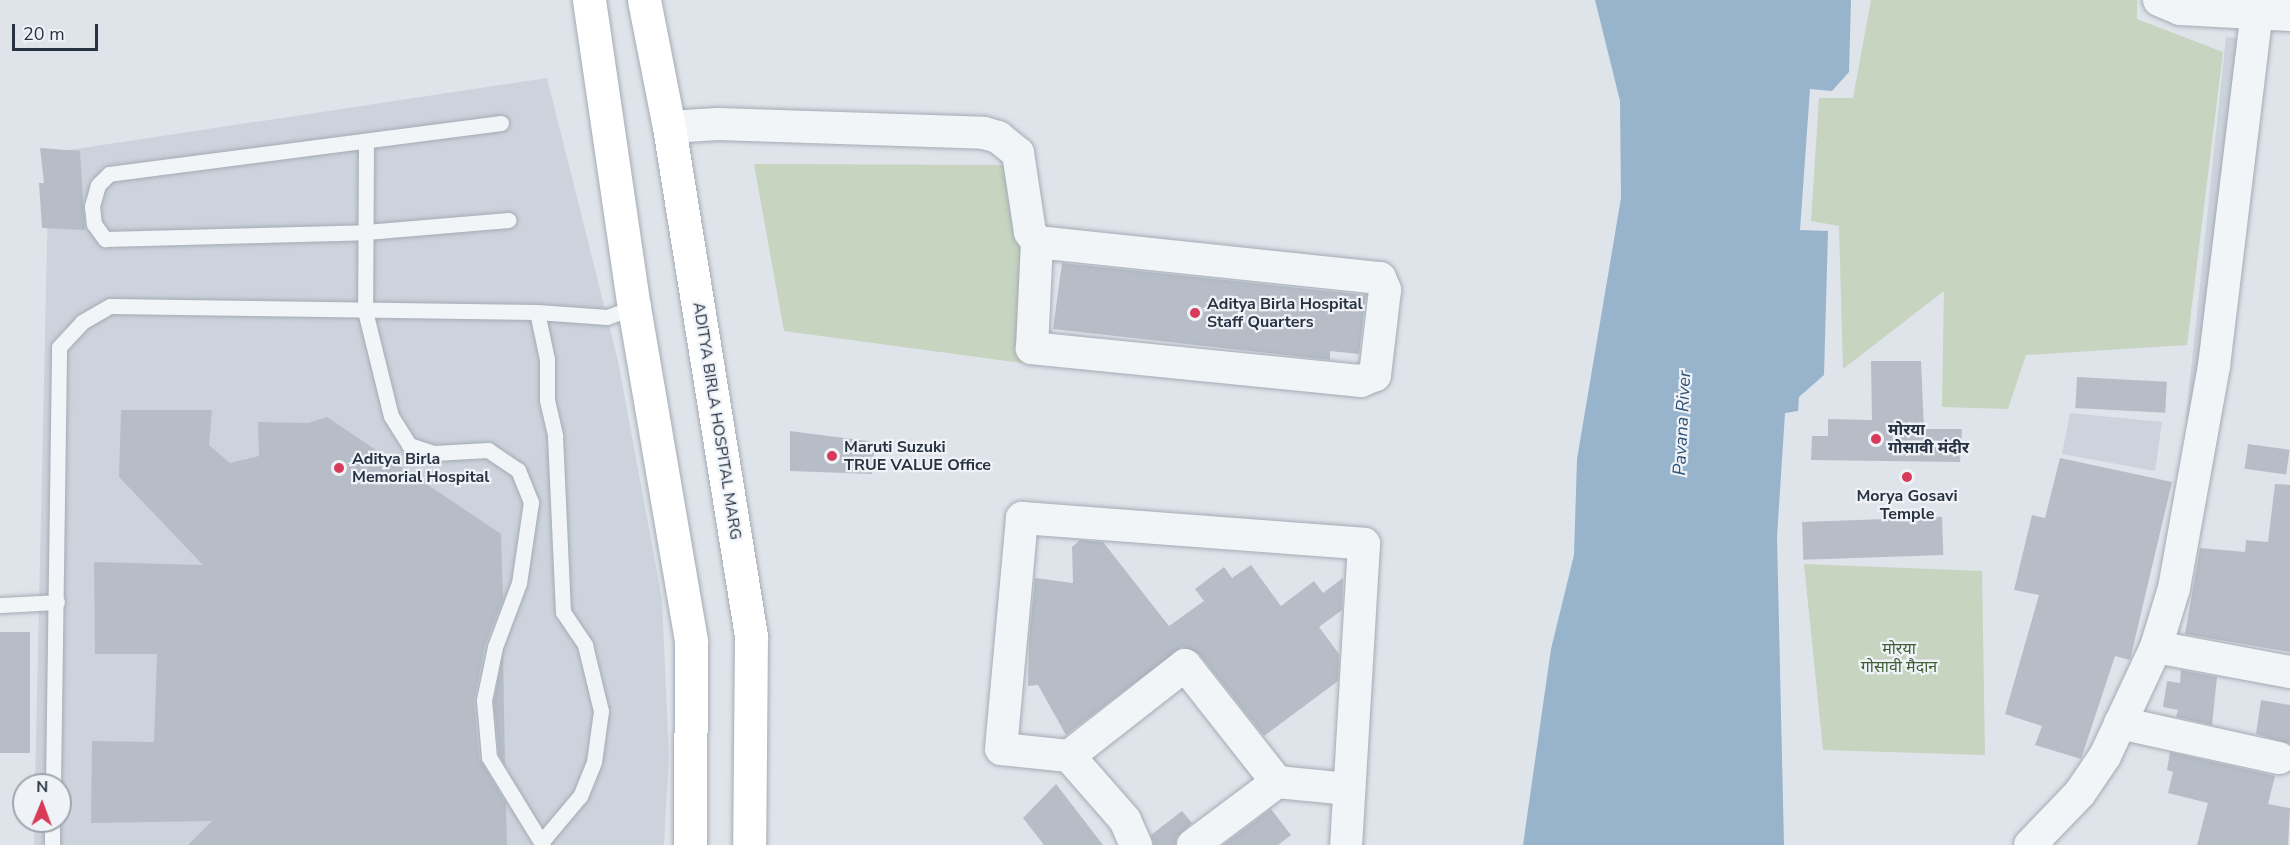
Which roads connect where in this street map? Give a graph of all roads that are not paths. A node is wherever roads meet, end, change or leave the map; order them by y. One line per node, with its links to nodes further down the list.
1 (588, 0): 12 (main road)
2 (644, 0): 7 (main road, ADITYA BIRLA HOSPITAL MARG)
3 (2159, 0): 4 (street)
4 (2258, 13): 5 (street); 17 (street)
5 (2290, 15)
6 (501, 123): 8 (lane)
7 (669, 127): 11 (street); 27 (main road, ADITYA BIRLA HOSPITAL MARG)
8 (366, 142): 10 (lane); 10 (lane)
9 (508, 220): 10 (lane)
10 (366, 232): 13 (lane)
11 (1037, 242): 11 (street)
12 (634, 307): 14 (lane); 26 (main road)
13 (364, 311): 14 (lane); 15 (lane); 25 (lane)
14 (537, 312): 25 (lane)
15 (57, 602): 16 (lane); 22 (lane)
16 (0, 604)
17 (2156, 647): 18 (street); 19 (street)
18 (2290, 672)
19 (2120, 723): 21 (street); 31 (street)
20 (1069, 756): 23 (street); 24 (street); 28 (street)
21 (2279, 758)
22 (53, 773)
23 (1276, 782): 24 (street); 29 (street)
24 (1349, 789): 30 (street)
25 (543, 842)
26 (690, 845)
27 (749, 845)
28 (1136, 845)
29 (1193, 845)
30 (1346, 845)
31 (2030, 845)

